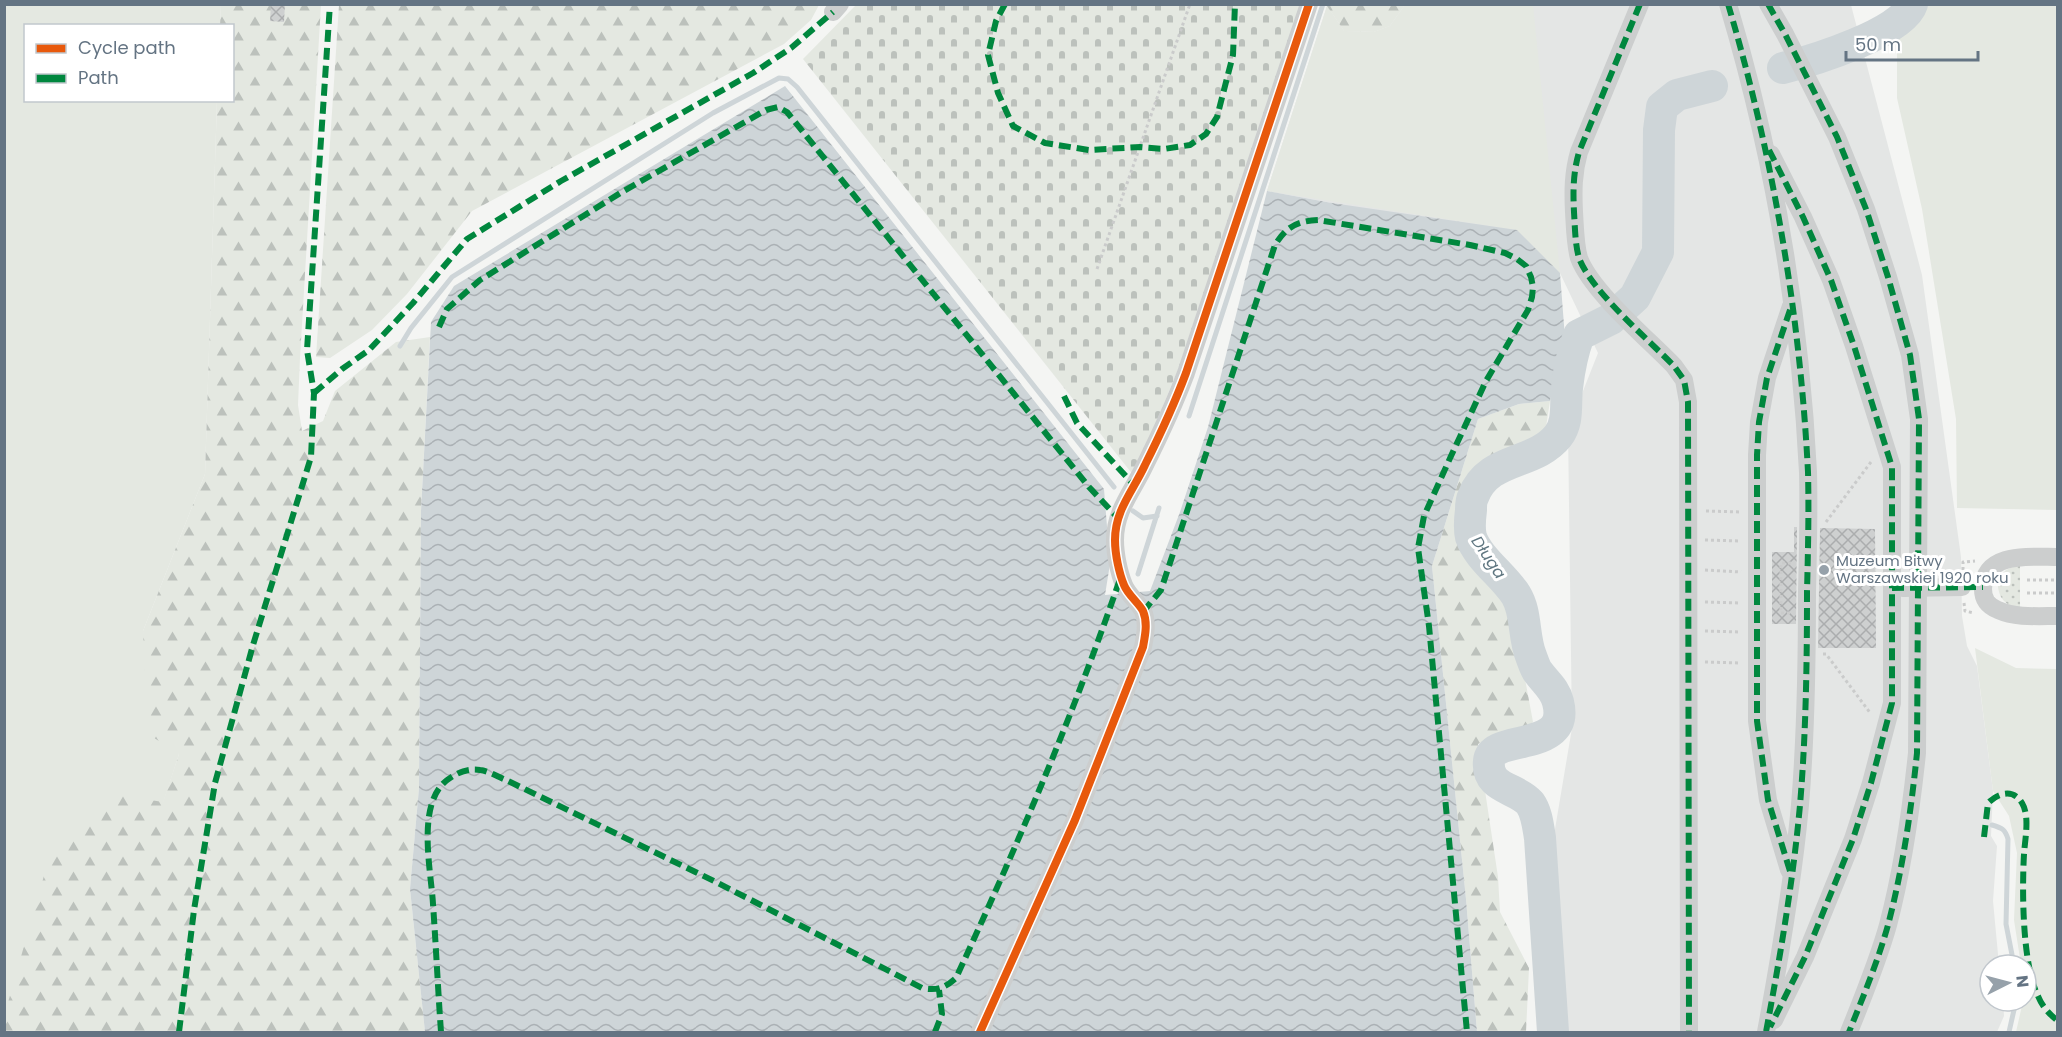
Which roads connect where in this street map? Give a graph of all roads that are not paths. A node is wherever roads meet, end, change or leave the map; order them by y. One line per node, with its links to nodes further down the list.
1 (1309, 4): 12 (street)
2 (1640, 4): 13 (street)
3 (1728, 4): 5 (street)
4 (1768, 4): 15 (street)
5 (1763, 140): 6 (street); 9 (street)
6 (1792, 304): 11 (street); 11 (street)
7 (2058, 557): 8 (street)
8 (1983, 586): 9 (street, bridge); 10 (street)
9 (1897, 588): 14 (street)
10 (2058, 616)
11 (1791, 876): 14 (street)
12 (980, 1032)
13 (1689, 1032)
14 (1767, 1032)
15 (1850, 1032)

